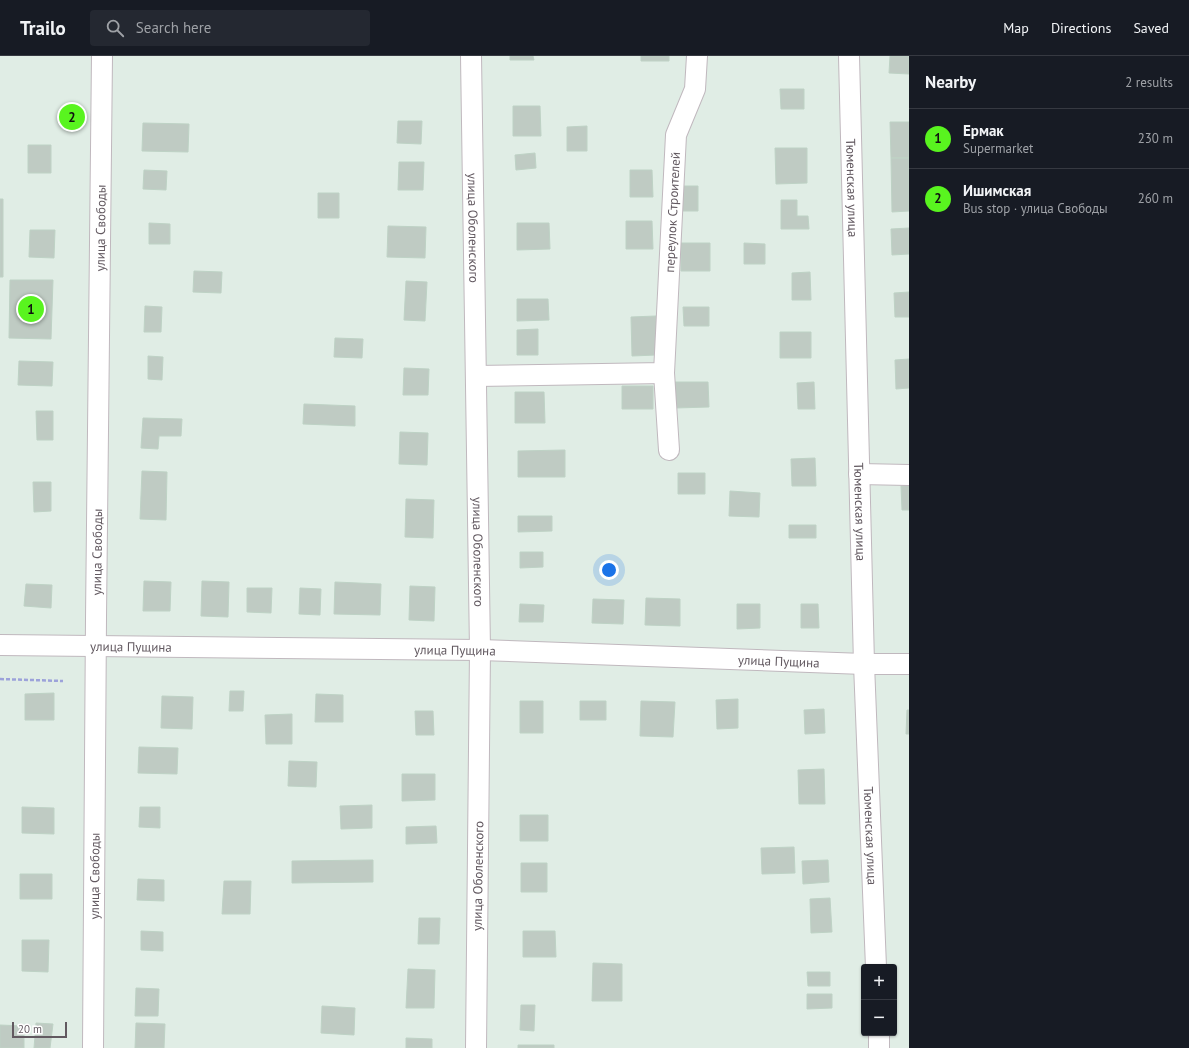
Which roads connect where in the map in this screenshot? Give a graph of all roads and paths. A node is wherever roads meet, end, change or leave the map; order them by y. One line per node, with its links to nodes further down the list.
1 (102, 56): 11 (street, улица Свободы)
2 (471, 56): 6 (street, улица Оболенского)
3 (697, 56): 5 (street, переулок Строителей)
4 (849, 56): 8 (street, Тюменская улица)
5 (664, 373): 6 (street); 7 (street, переулок Строителей)
6 (476, 376): 12 (street, улица Оболенского)
7 (669, 450)
8 (859, 474): 9 (street); 13 (street, Тюменская улица)
9 (909, 475)
10 (0, 645): 11 (street, улица Пущина)
11 (95, 647): 12 (street, улица Пущина); 19 (street, улица Свободы)
12 (480, 650): 13 (street, улица Пущина); 20 (street, улица Оболенского)
13 (864, 664): 14 (street, улица Пущина); 17 (street, Тюменская улица)
14 (909, 664)
15 (0, 679): 16 (path)
16 (62, 681)
17 (876, 964)
18 (879, 1036): 21 (street)
19 (93, 1048)
20 (476, 1048)
21 (879, 1048)

